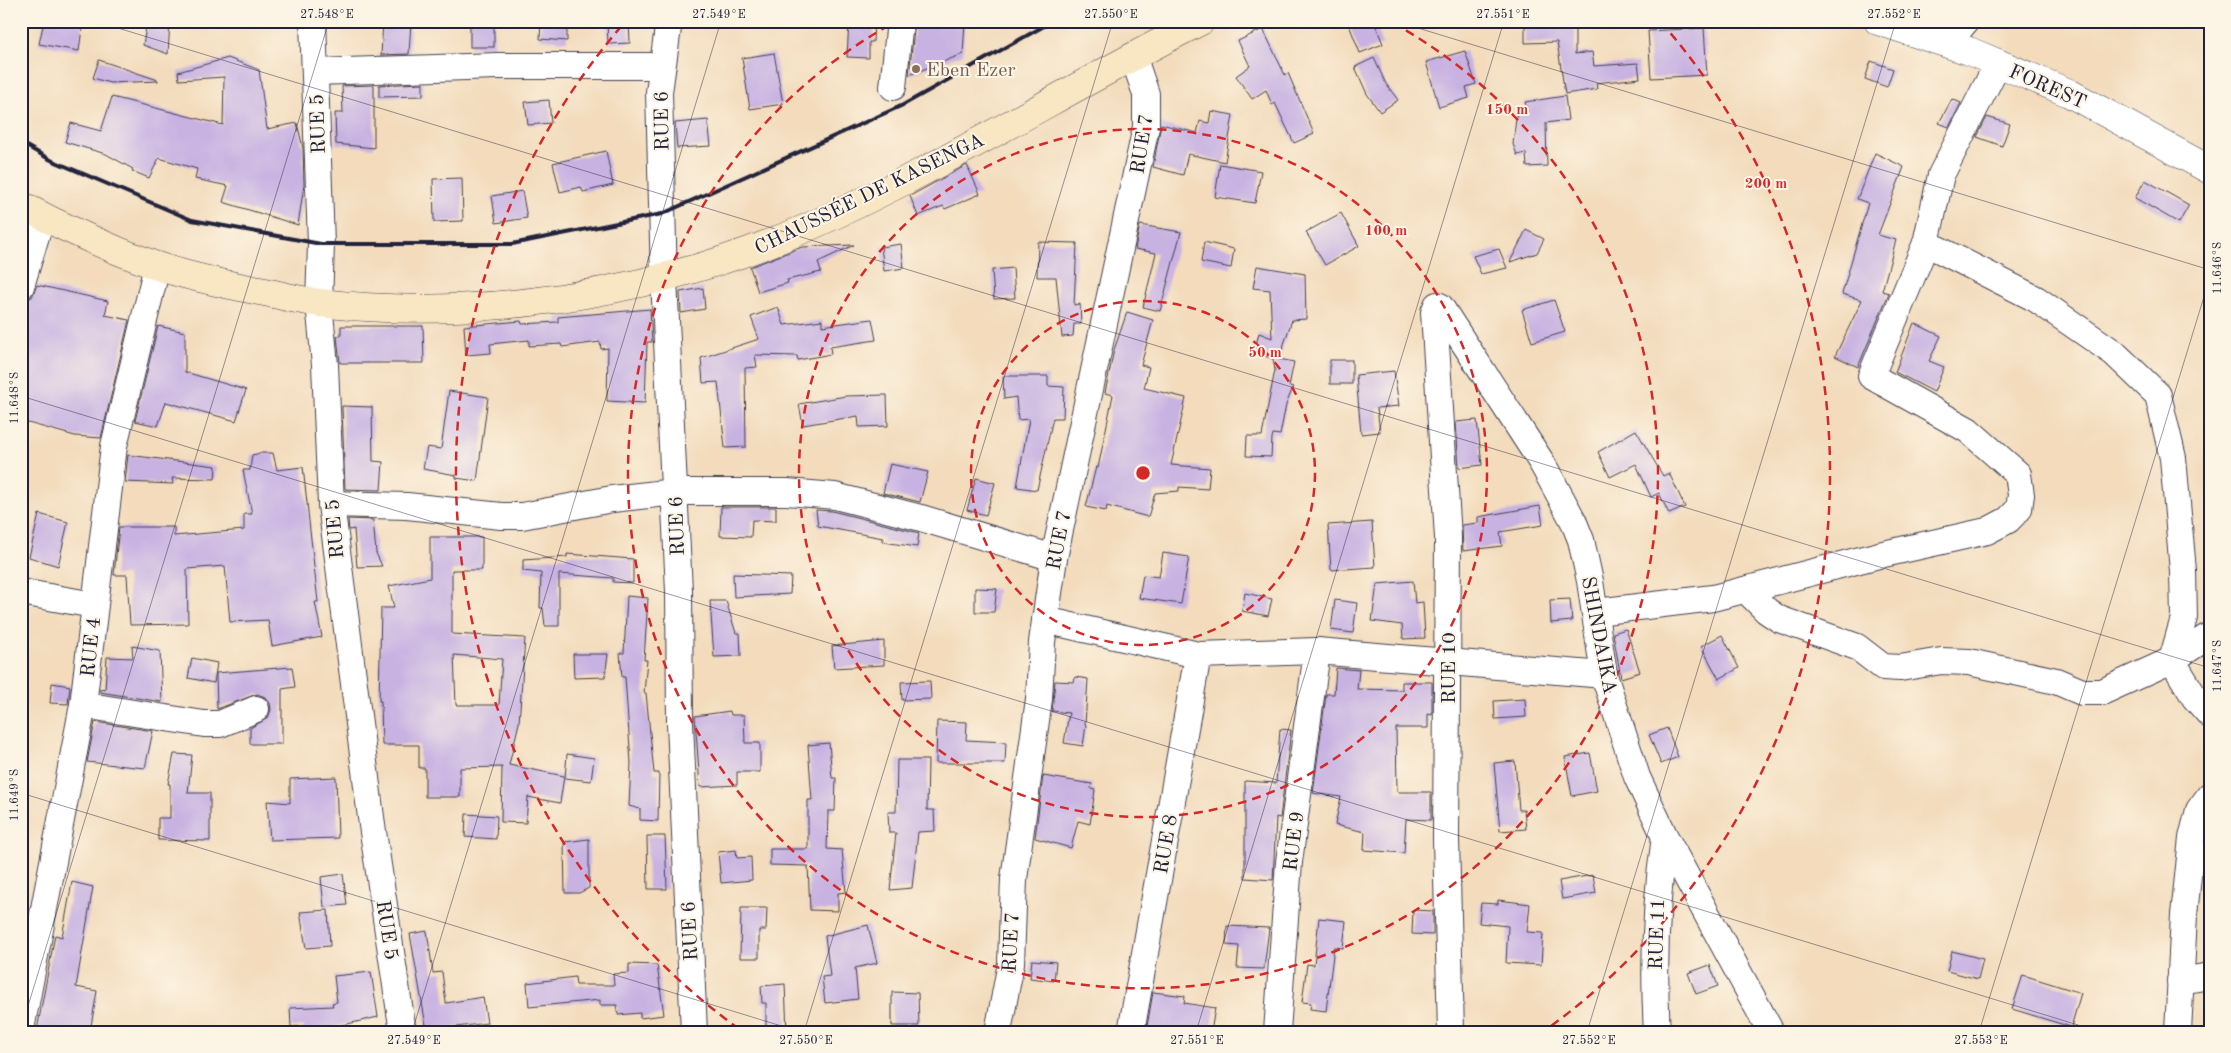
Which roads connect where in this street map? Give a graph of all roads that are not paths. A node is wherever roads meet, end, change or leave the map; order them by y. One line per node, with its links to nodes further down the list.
1 (313, 21): 11 (street, RUE 5)
2 (669, 21): 10 (street, RUE 6)
3 (900, 21): 12 (street)
4 (1201, 21): 8 (main road, CHAUSSÉE DE KASENGA)
5 (1878, 21): 7 (street, FOREST)
6 (1966, 21): 7 (street)
7 (1947, 44): 9 (street, FOREST)
8 (1133, 56): 17 (main road, CHAUSSÉE DE KASENGA); 23 (street, RUE 7)
9 (1998, 64): 13 (street, FOREST); 15 (street)
10 (661, 66): 11 (street); 17 (street, RUE 6)
11 (315, 72): 19 (street, RUE 5)
12 (893, 87)
13 (2207, 166)
14 (32, 211): 16 (main road, CHAUSSÉE DE KASENGA); 18 (street)
15 (1926, 243): 24 (street); 33 (street)
16 (157, 266): 19 (main road, CHAUSSÉE DE KASENGA); 26 (street, RUE 4)
17 (664, 279): 19 (main road, CHAUSSÉE DE KASENGA); 21 (street, RUE 6)
18 (21, 286)
19 (319, 303): 22 (street, RUE 5)
20 (1436, 305): 27 (street, SHINDAIKA); 32 (street, RUE 10)
21 (675, 492): 22 (street); 23 (street); 44 (street, RUE 6)
22 (331, 504): 43 (street, RUE 5)
23 (1054, 558): 28 (street, RUE 7)
24 (1746, 590): 27 (street); 33 (street)
25 (21, 592): 26 (street)
26 (94, 605): 35 (street, RUE 4)
27 (1596, 612): 34 (street, SHINDAIKA)
28 (1045, 620): 31 (street); 45 (street, RUE 7)
29 (2210, 635): 33 (street)
30 (1317, 651): 31 (street); 32 (street); 47 (street, RUE 9)
31 (1198, 655): 46 (street, RUE 8)
32 (1448, 660): 34 (street); 48 (street, RUE 10)
33 (2172, 660): 37 (street)
34 (1604, 675): 39 (street, SHINDAIKA)
35 (83, 706): 36 (street); 42 (street, RUE 4)
36 (256, 710)
37 (2210, 715)
38 (2210, 795): 41 (street)
39 (1665, 837): 49 (street, RUE 11); 50 (street, SHINDAIKA)
40 (2210, 976): 41 (street)
41 (2180, 981): 51 (street)
42 (21, 1028)
43 (403, 1032)
44 (694, 1032)
45 (998, 1032)
46 (1131, 1032)
47 (1277, 1032)
48 (1451, 1032)
49 (1657, 1032)
50 (1772, 1032)
51 (2178, 1032)

